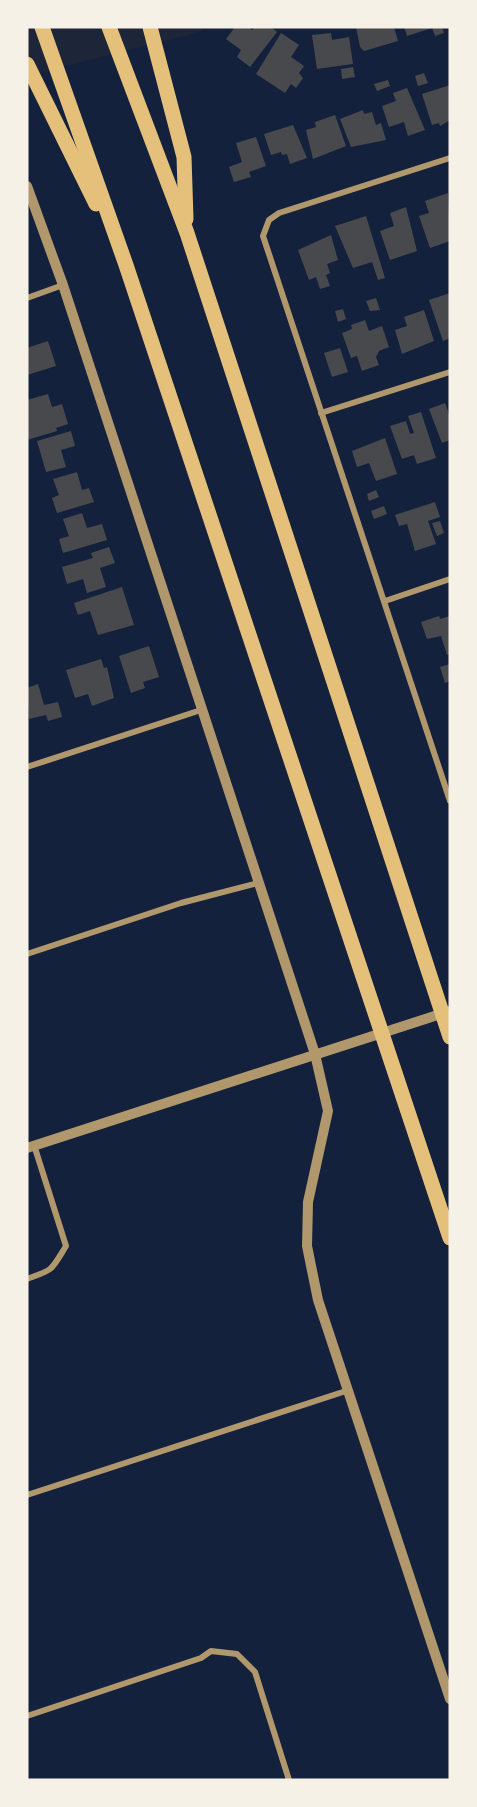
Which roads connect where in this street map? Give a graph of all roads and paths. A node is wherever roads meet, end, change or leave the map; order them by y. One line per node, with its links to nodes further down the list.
1 (42, 27): 8 (highway)
2 (109, 27): 7 (highway)
3 (150, 27): 7 (highway)
4 (27, 64): 8 (highway)
5 (450, 158): 12 (street)
6 (27, 186): 9 (street)
7 (187, 234): 21 (highway)
8 (126, 265): 24 (highway)
9 (63, 285): 10 (street); 15 (street)
10 (27, 298)
11 (450, 372): 12 (street)
12 (321, 413): 14 (street)
13 (450, 579): 14 (street)
14 (384, 601): 17 (street)
15 (201, 710): 16 (street); 18 (street)
16 (27, 767)
17 (449, 796)
18 (258, 883): 19 (street); 22 (street)
19 (27, 954)
20 (450, 1011): 22 (street)
21 (450, 1038)
22 (315, 1054): 23 (street); 26 (street)
23 (31, 1147): 25 (street)
24 (450, 1238)
25 (27, 1279)
26 (349, 1389): 27 (street); 28 (street)
27 (27, 1495)
28 (450, 1699)
29 (27, 1716): 30 (street)
30 (289, 1780)

